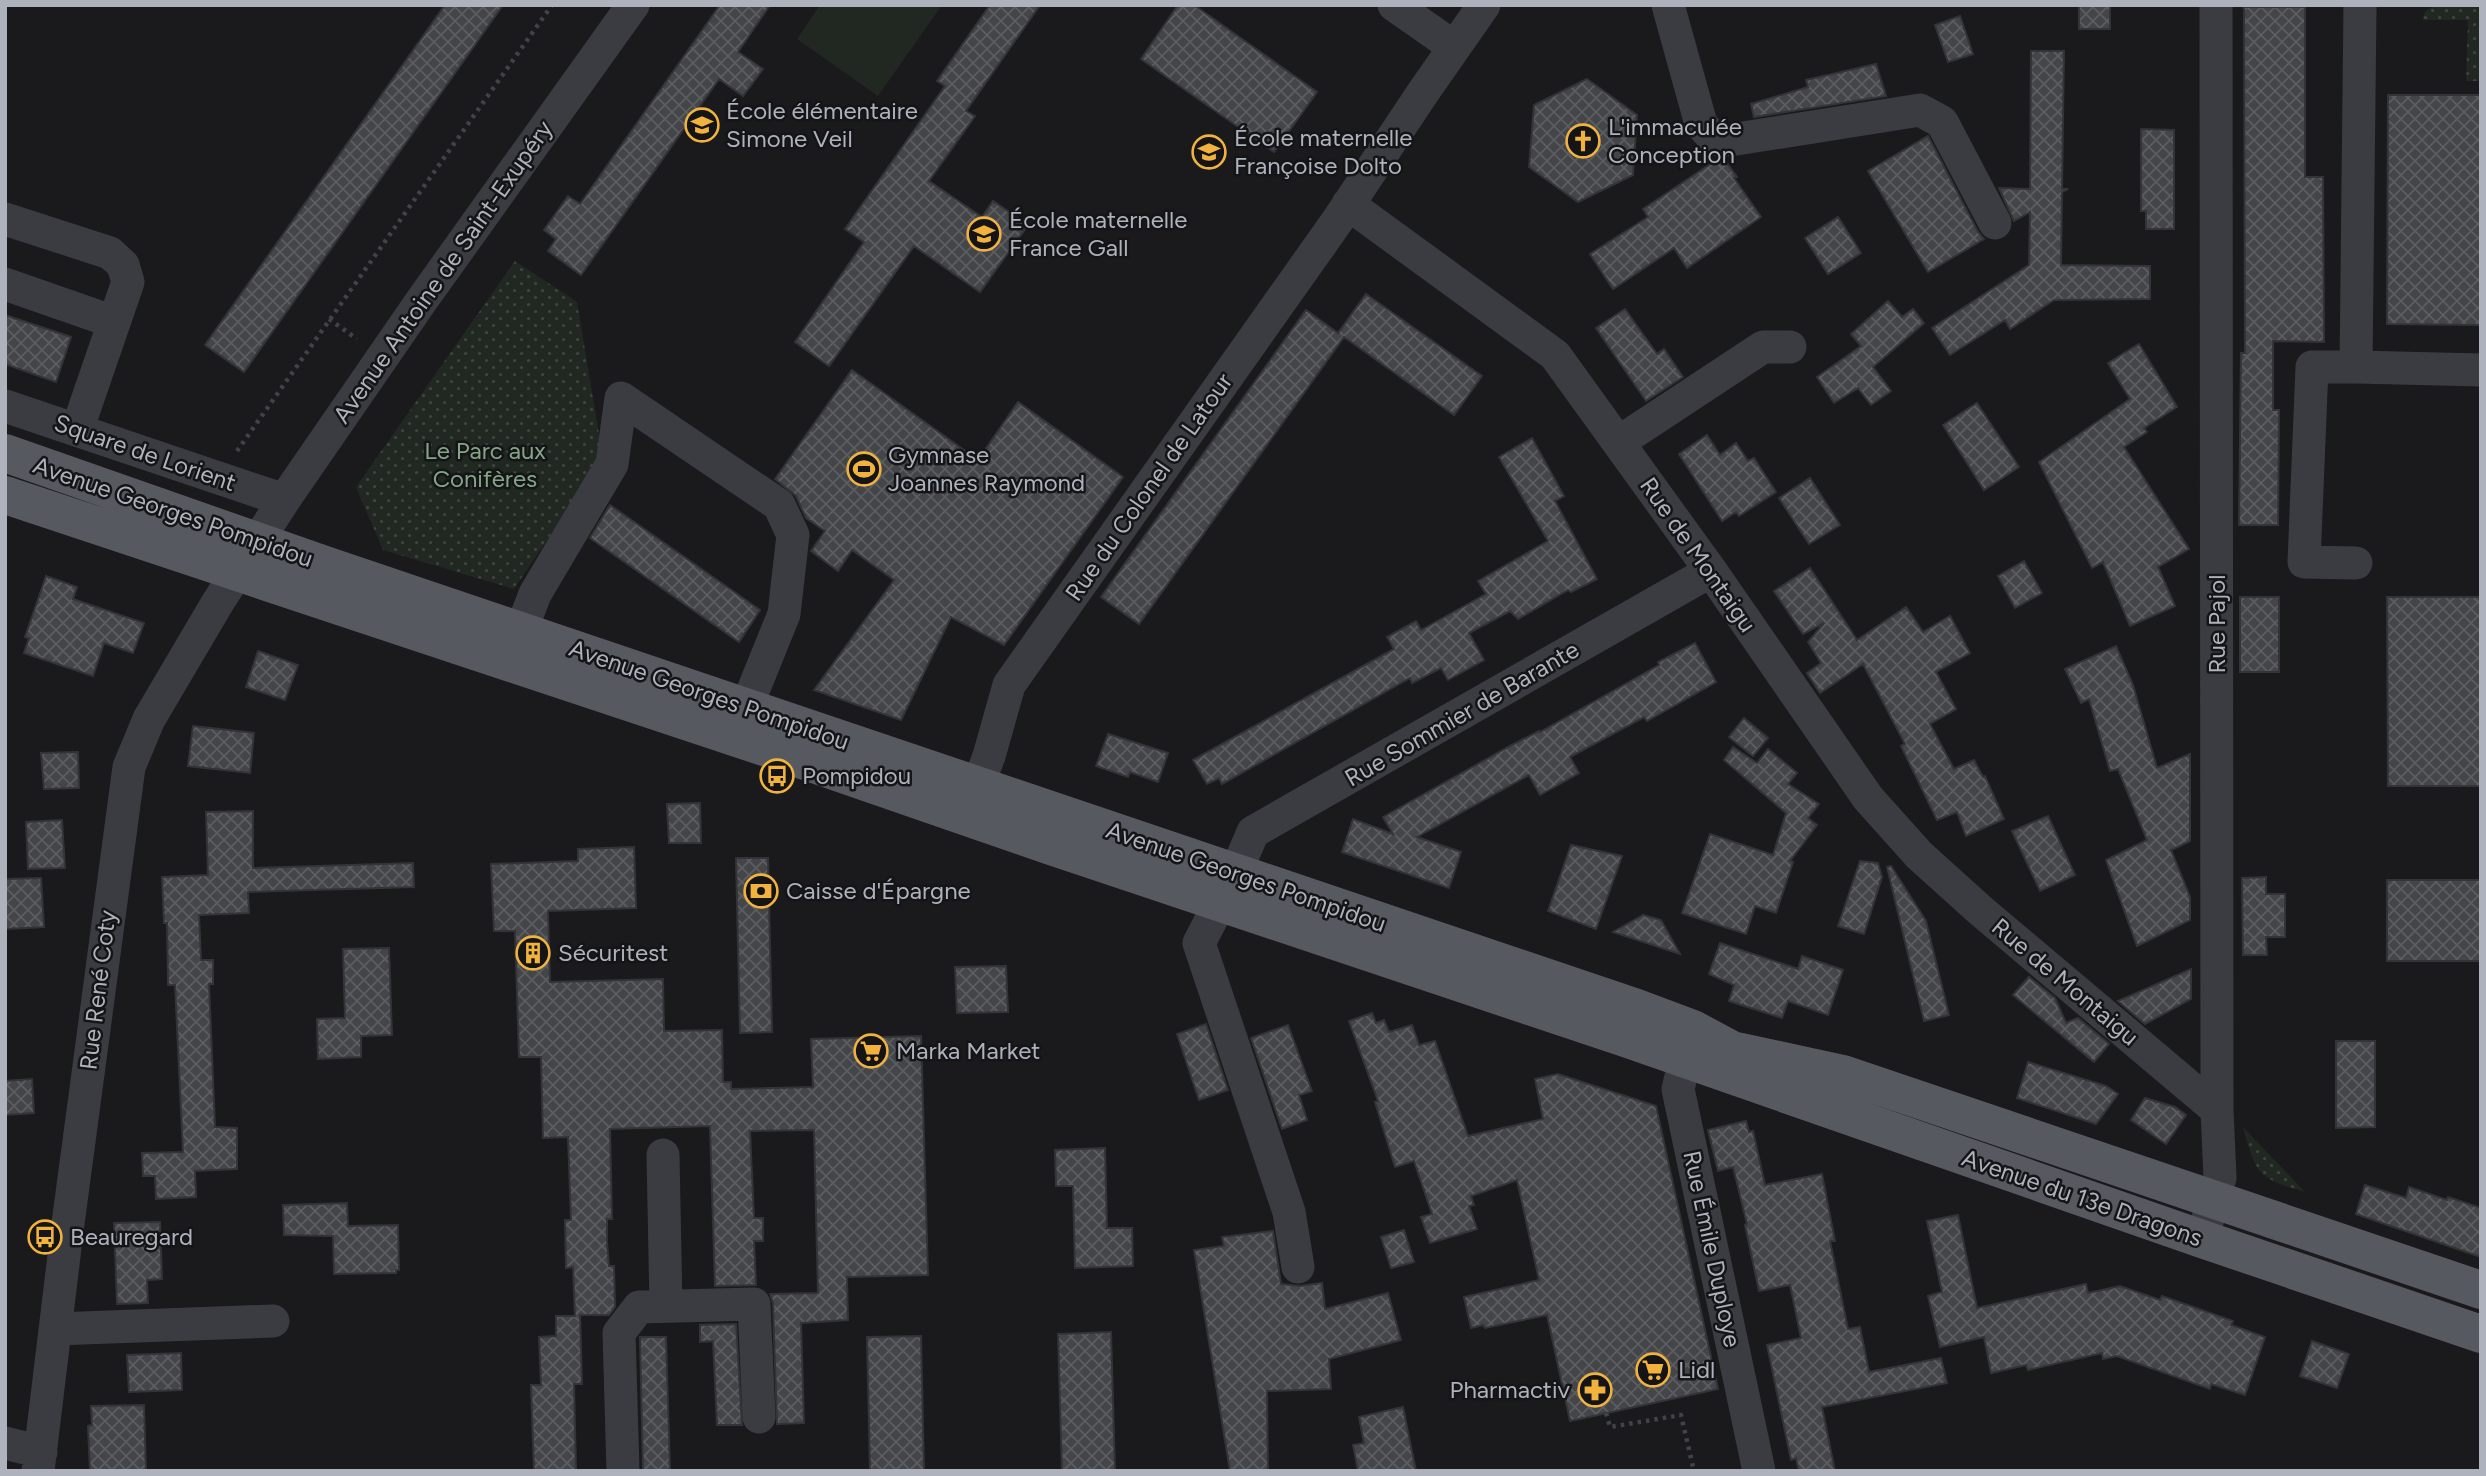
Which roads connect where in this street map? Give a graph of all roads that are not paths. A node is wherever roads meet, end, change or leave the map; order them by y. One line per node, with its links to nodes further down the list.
1 (633, 5): 21 (street, Avenue Antoine de Saint-Exupéry)
2 (1394, 5): 7 (street)
3 (1485, 5): 7 (street)
4 (1668, 5): 10 (street)
5 (2216, 5): 30 (street, Rue Pajol)
6 (2360, 5): 14 (street)
7 (1454, 47): 8 (street)
8 (1348, 204): 18 (street, Rue de Montaigu); 27 (street, Rue du Colonel de Latour)
9 (5, 219): 12 (street)
10 (1995, 223)
11 (5, 284): 12 (street)
12 (114, 322): 17 (street)
13 (1790, 347): 18 (street)
14 (2356, 367): 15 (street); 23 (street)
15 (2481, 370)
16 (5, 406): 17 (street, Square de Lorient)
17 (77, 430): 21 (street, Square de Lorient)
18 (1619, 442): 24 (street, Rue de Montaigu)
19 (5, 453): 22 (main road, Avenue Georges Pompidou)
20 (15, 499): 22 (main road)
21 (284, 500): 22 (street, Avenue Antoine de Saint-Exupéry)
22 (247, 557): 25 (main road, Avenue Georges Pompidou); 38 (street, Rue René Coty)
23 (2356, 563)
24 (1710, 571): 28 (street, Rue Sommier de Barante); 30 (street, Rue de Montaigu)
25 (515, 646): 26 (main road, Avenue Georges Pompidou); 26 (street); 27 (main road, Avenue Georges Pompidou)
26 (746, 708): 27 (main road, Avenue Georges Pompidou)
27 (972, 800): 28 (main road, Avenue Georges Pompidou)
28 (1228, 888): 29 (main road, Avenue Georges Pompidou); 34 (street, Rue Sommier de Barante)
29 (1689, 1044): 32 (main road, Avenue du 13e Dragons); 33 (main road, Avenue du 13e Dragons); 44 (street, Rue Émile Duploye)
30 (2217, 1110): 32 (street, Rue Pajol)
31 (663, 1154): 36 (street)
32 (2214, 1200): 33 (street, Rue Pajol); 35 (main road, Avenue du 13e Dragons)
33 (2202, 1240): 39 (main road, Avenue du 13e Dragons)
34 (1298, 1267)
35 (2481, 1290)
36 (666, 1306): 40 (street); 43 (street)
37 (273, 1321): 38 (street)
38 (55, 1329): 42 (street, Rue René Coty)
39 (2481, 1334)
40 (759, 1417)
41 (5, 1443): 42 (street)
42 (40, 1462)
43 (623, 1471)
44 (1759, 1471)

